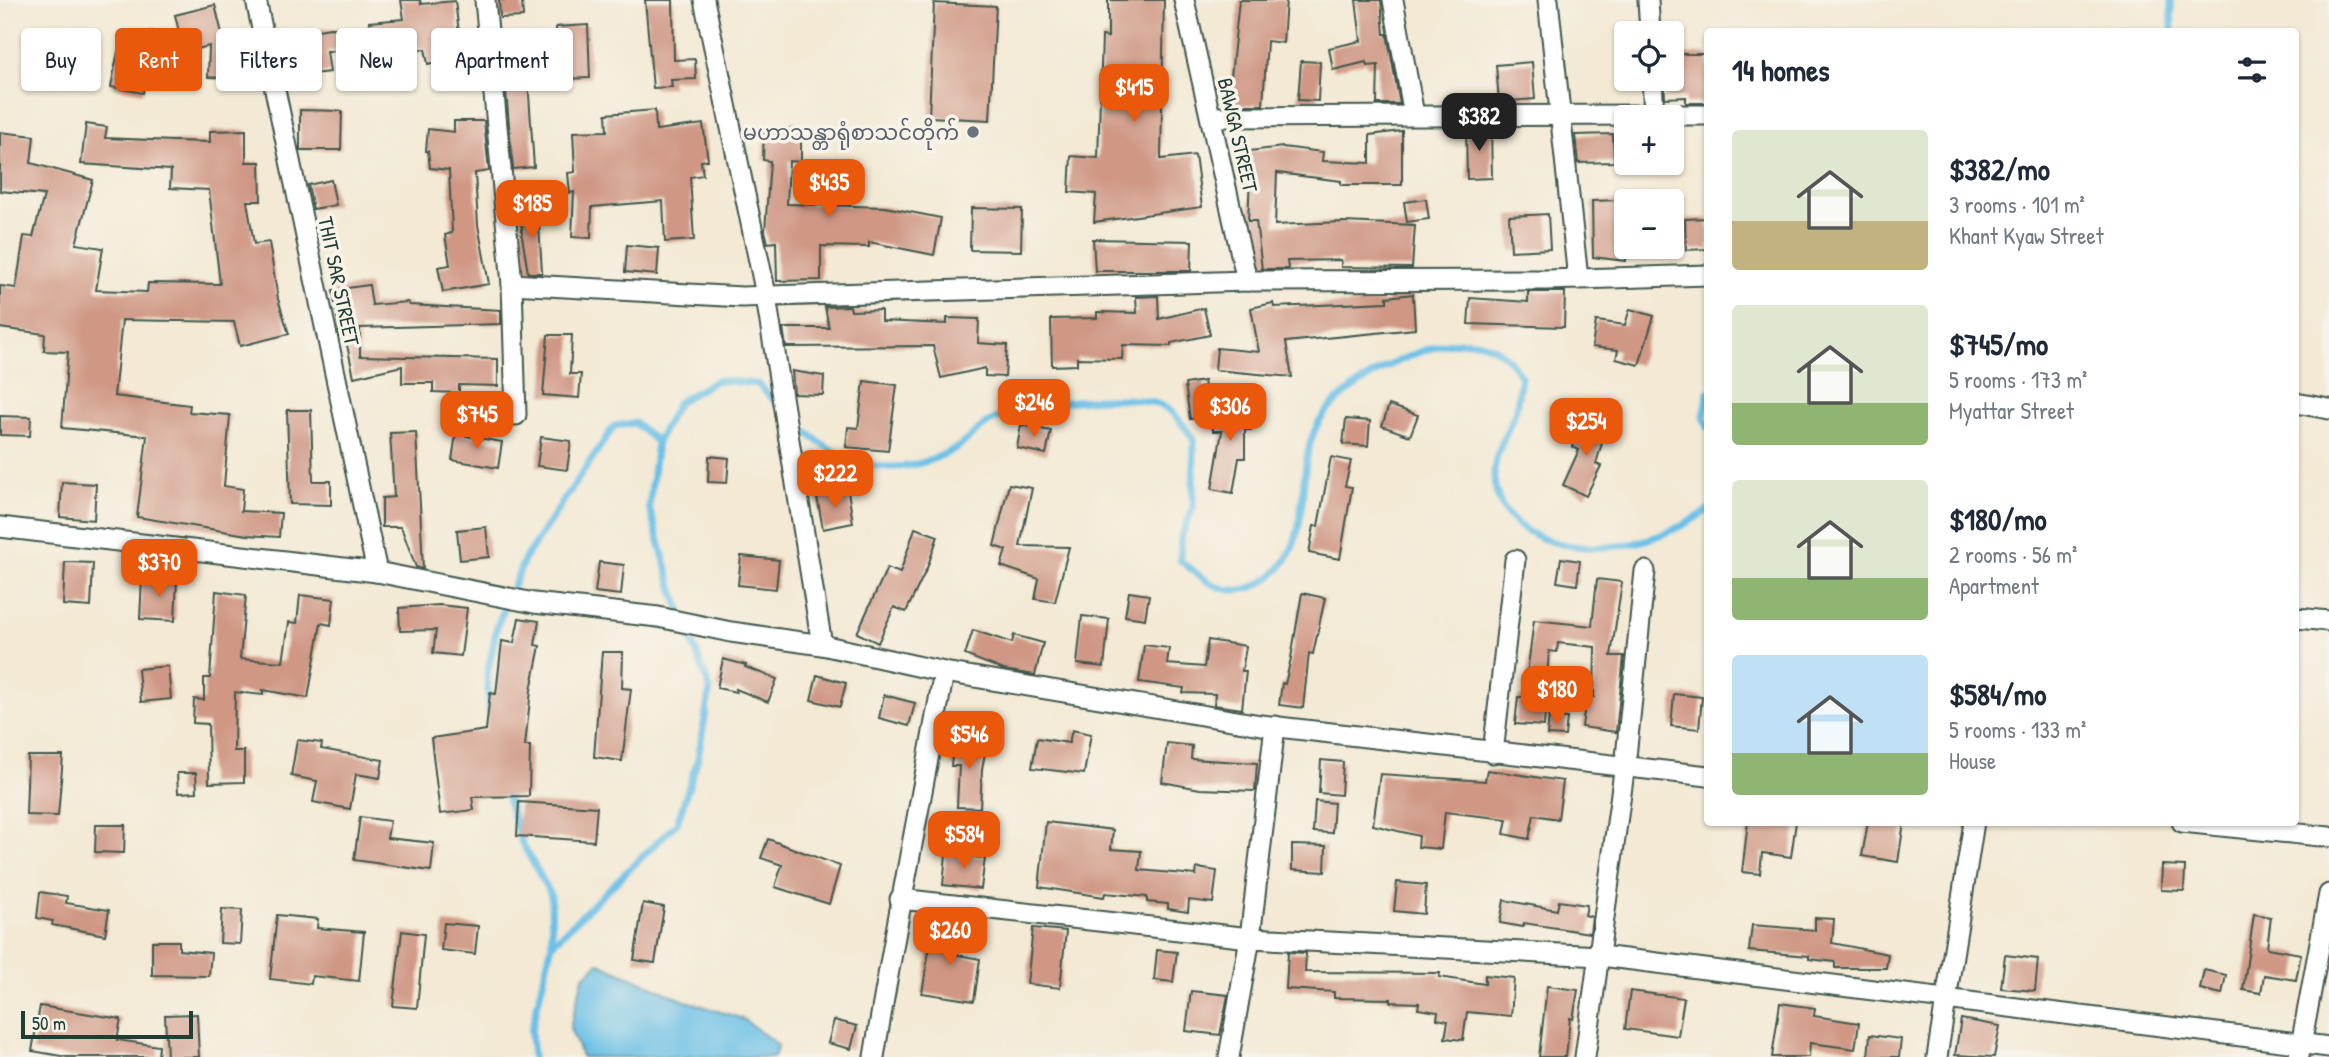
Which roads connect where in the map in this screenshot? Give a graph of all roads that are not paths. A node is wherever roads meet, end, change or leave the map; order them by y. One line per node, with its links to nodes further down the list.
1 (256, 0): 26 (street, THIT SAR STREET)
2 (485, 0): 18 (street)
3 (704, 0): 19 (street)
4 (1185, 0): 14 (street, BAWGA STREET)
5 (1393, 0): 10 (street)
6 (1548, 0): 9 (street)
7 (1648, 0): 8 (street)
8 (1649, 21)
9 (1561, 114): 10 (street); 11 (street); 16 (street)
10 (1414, 115): 14 (street)
11 (1614, 115)
12 (1684, 115): 13 (street)
13 (1704, 115)
14 (1211, 117): 17 (street, BAWGA STREET)
15 (1704, 275): 16 (street)
16 (1578, 279): 17 (street)
17 (1247, 281): 19 (street)
18 (512, 284): 19 (street); 22 (street)
19 (765, 295): 29 (street)
20 (2299, 404): 21 (street)
21 (2329, 409)
22 (516, 415)
23 (0, 527): 26 (street)
24 (1515, 559): 32 (street)
25 (1645, 571): 33 (street)
26 (377, 572): 29 (street)
27 (2299, 618): 28 (street)
28 (2329, 621)
29 (822, 645): 30 (street)
30 (944, 672): 31 (street); 39 (street)
31 (1275, 726): 32 (street); 40 (street)
32 (1493, 753): 33 (street)
33 (1625, 768): 34 (street); 41 (street)
34 (1704, 776)
35 (1974, 826): 42 (street)
36 (2221, 826): 37 (street)
37 (2329, 837)
38 (2329, 894): 44 (street)
39 (900, 899): 40 (street); 45 (street)
40 (1250, 938): 41 (street); 46 (street)
41 (1601, 956): 42 (street); 47 (street)
42 (1946, 1000): 44 (street); 48 (street)
43 (2329, 1046): 44 (street)
44 (2300, 1051)
45 (874, 1057)
46 (1229, 1057)
47 (1585, 1057)
48 (1937, 1057)

